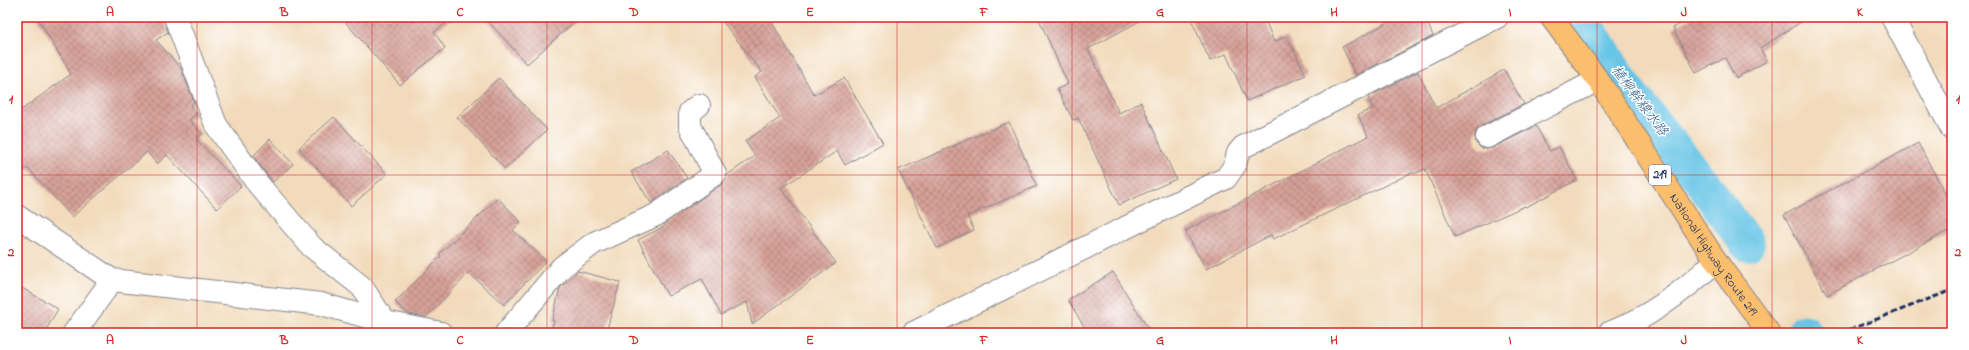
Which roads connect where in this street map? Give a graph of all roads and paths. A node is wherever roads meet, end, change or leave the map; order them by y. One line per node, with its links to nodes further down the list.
1 (175, 17): 12 (street)
2 (1497, 17): 17 (street)
3 (1551, 17): 5 (highway, National Highway Route 219 / 219)
4 (1892, 17): 7 (street)
5 (1598, 80): 8 (street); 10 (highway, National Highway Route 219 / 219)
6 (699, 105): 16 (street)
7 (1952, 129)
8 (1487, 137)
9 (17, 216): 11 (street)
10 (1716, 261): 18 (street); 19 (highway, National Highway Route 219 / 219)
11 (112, 280): 12 (street); 14 (street)
12 (385, 322): 13 (street)
13 (409, 330): 15 (street)
14 (74, 333)
15 (442, 333)
16 (506, 333)
17 (913, 333)
18 (1609, 333)
19 (1769, 333)

